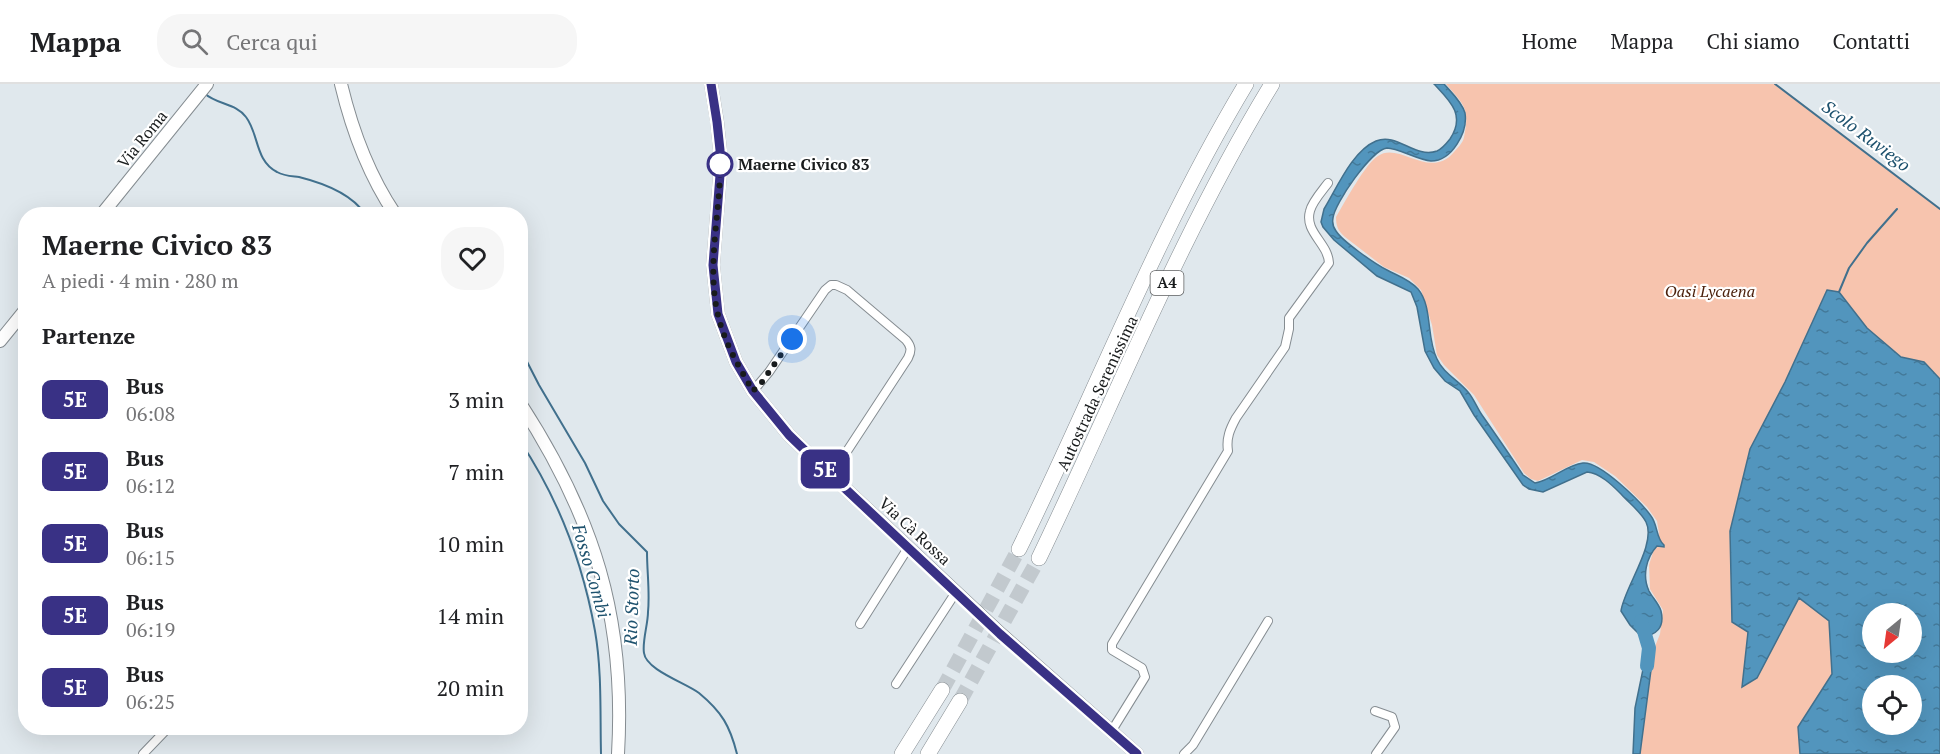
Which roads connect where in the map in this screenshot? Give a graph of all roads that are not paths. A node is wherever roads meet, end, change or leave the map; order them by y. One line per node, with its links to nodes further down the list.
1 (341, 84): 8 (main road)
2 (711, 84): 11 (main road, Via Cà Rossa)
3 (1246, 84): 15 (highway, Autostrada Serenissima / A4)
4 (1272, 84): 16 (highway, Autostrada Serenissima / A4)
5 (204, 88): 7 (main road, Via Roma)
6 (1328, 183): 24 (street)
7 (108, 207)
8 (390, 207)
9 (18, 319): 10 (main road)
10 (0, 340)
11 (753, 391): 13 (main road, Via Cà Rossa); 13 (street)
12 (528, 416): 27 (main road)
13 (830, 474): 14 (main road, Via Cà Rossa)
14 (908, 548): 17 (main road, Via Cà Rossa); 19 (street)
15 (1019, 549)
16 (1039, 558)
17 (956, 592): 20 (street); 24 (main road, Via Cà Rossa)
18 (1268, 621): 31 (street)
19 (860, 624)
20 (896, 684)
21 (942, 690): 28 (highway)
22 (960, 701): 29 (highway)
23 (1376, 711): 32 (street)
24 (1111, 732): 30 (main road, Via Cà Rossa)
25 (161, 735): 26 (street)
26 (143, 754)
27 (618, 754)
28 (902, 754)
29 (928, 754)
30 (1137, 754)
31 (1184, 754)
32 (1376, 754)

